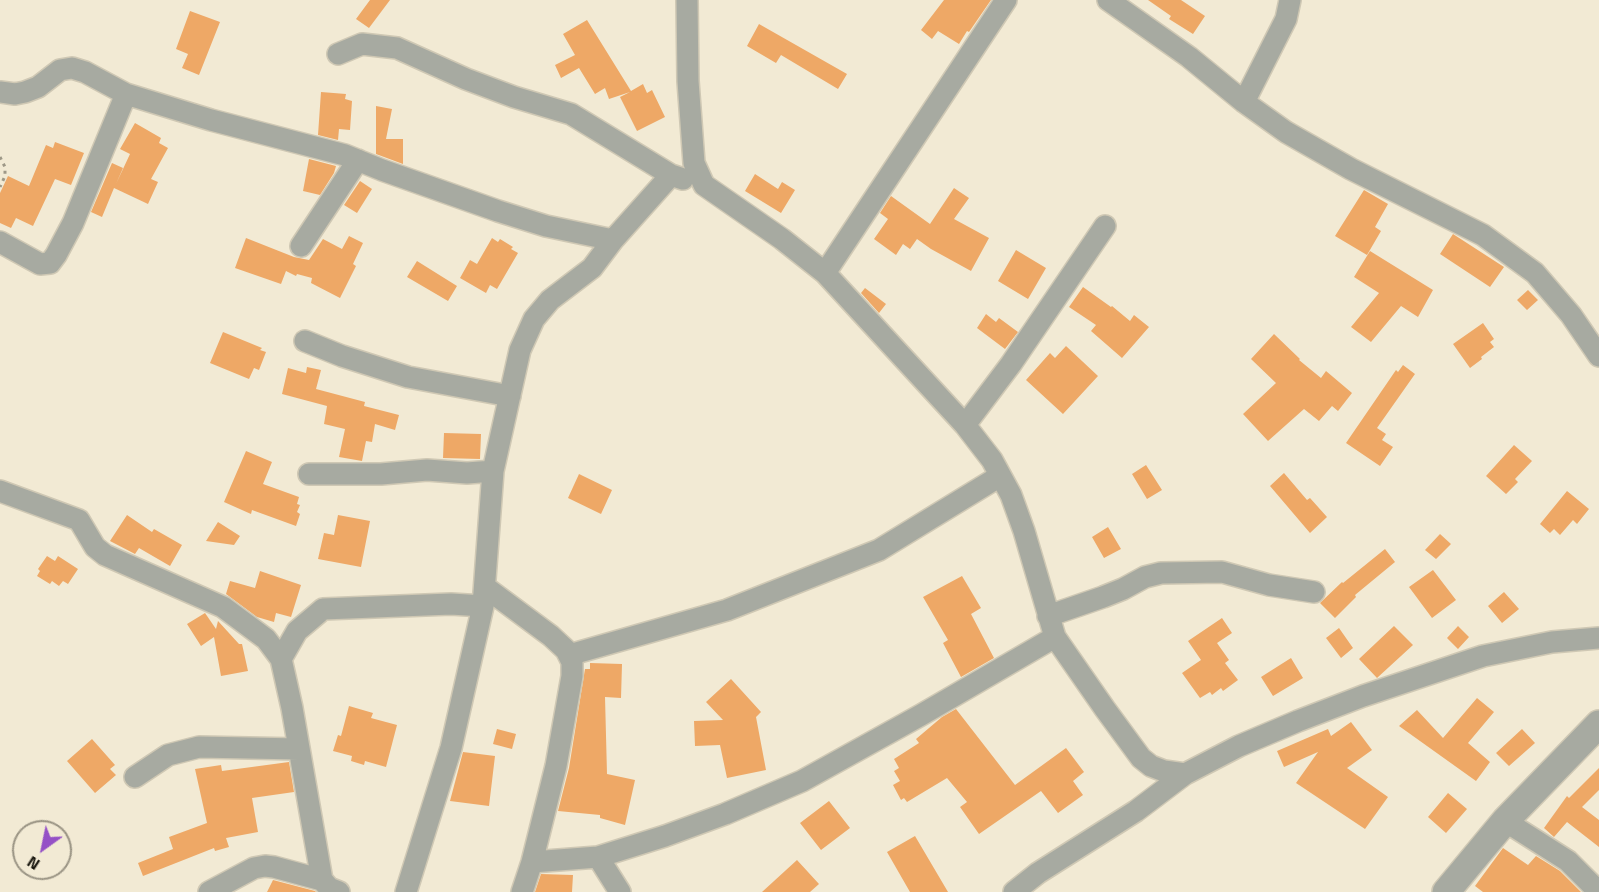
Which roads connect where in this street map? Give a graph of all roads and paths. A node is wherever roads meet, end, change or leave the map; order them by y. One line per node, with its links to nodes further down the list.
1 (687, 0): 12 (street)
2 (1006, 0): 18 (street)
3 (1108, 0): 8 (street)
4 (1290, 0): 8 (street)
5 (338, 54): 11 (street)
6 (0, 92): 7 (street)
7 (126, 94): 10 (street); 16 (street)
8 (1244, 102): 20 (street)
9 (0, 157): 13 (path)
10 (358, 160): 15 (street); 17 (street)
11 (671, 175): 12 (street); 15 (street)
12 (704, 185): 18 (street)
13 (0, 187)
14 (1105, 226): 22 (street)
15 (613, 240): 21 (street)
16 (0, 242)
17 (301, 246)
18 (825, 273): 22 (street)
19 (305, 341): 21 (street)
20 (1599, 356)
21 (510, 396): 23 (street)
22 (965, 425): 25 (street)
23 (493, 471): 24 (street); 28 (street)
24 (309, 474)
25 (1000, 476): 29 (street); 32 (street)
26 (0, 491): 33 (street)
27 (1314, 592): 29 (street)
28 (484, 596): 32 (street); 33 (street); 44 (street)
29 (1048, 616): 30 (street)
30 (1055, 637): 36 (street); 39 (street)
31 (1599, 638): 36 (street)
32 (569, 655): 40 (street)
33 (281, 659): 35 (street)
34 (1599, 724): 38 (street)
35 (299, 749): 37 (street); 41 (street)
36 (1185, 774): 47 (street)
37 (135, 777)
38 (1505, 821): 42 (street); 48 (street)
39 (597, 857): 40 (street); 46 (street)
40 (532, 862): 45 (street)
41 (331, 886): 43 (street)
42 (1599, 891)
43 (210, 892)
44 (406, 892)
45 (522, 892)
46 (620, 892)
47 (1014, 892)
48 (1446, 892)

